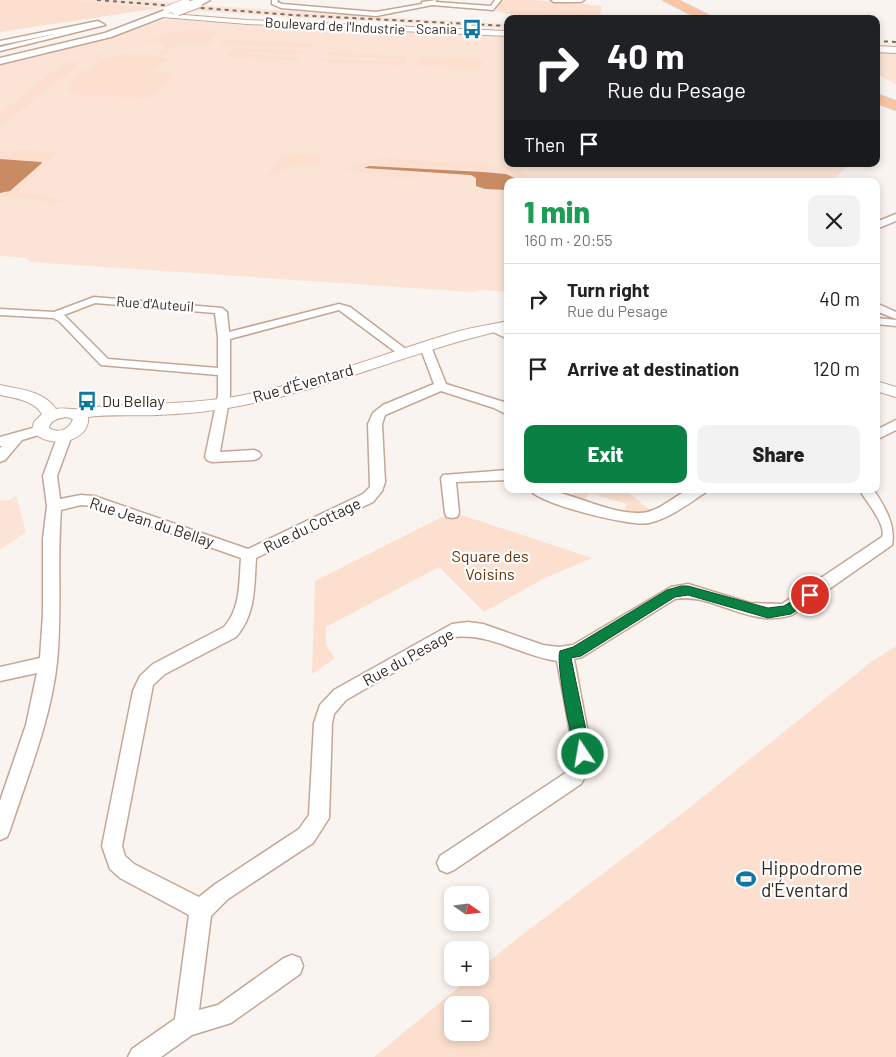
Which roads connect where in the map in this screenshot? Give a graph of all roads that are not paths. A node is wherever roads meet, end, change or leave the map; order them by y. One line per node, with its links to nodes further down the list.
1 (275, 0): 9 (street)
2 (413, 0): 9 (street)
3 (498, 0): 9 (street)
4 (554, 0): 5 (street)
5 (581, 0)
6 (656, 0): 11 (highway)
7 (669, 0): 12 (highway)
8 (196, 1): 10 (main road, bridge)
9 (432, 2)
10 (169, 12): 13 (street, Boulevard de l'Industrie); 18 (main road)
11 (688, 15)
12 (701, 15)
13 (504, 34)
14 (0, 43): 15 (street)
15 (0, 49)
16 (880, 49): 17 (street)
17 (896, 50)
18 (0, 61)
19 (880, 93): 20 (highway)
20 (890, 101)
21 (894, 219): 22 (street)
22 (880, 224)
23 (880, 308): 26 (street)
24 (0, 312): 25 (street, Rue d'Auteuil)
25 (55, 314): 30 (street, Rue d'Auteuil); 33 (street)
26 (896, 316)
27 (880, 321): 28 (street)
28 (896, 323)
29 (500, 327): 31 (street, Rue d'Éventard)
30 (224, 337): 32 (street); 33 (street, Rue d'Auteuil)
31 (426, 347): 32 (street, Rue d'Éventard); 34 (street)
32 (406, 353): 38 (street, Rue d'Éventard)
33 (223, 372): 38 (street, Rue d'Auteuil)
34 (441, 386): 39 (street); 56 (street, Rue du Cottage)
35 (880, 387): 37 (street)
36 (0, 390): 40 (street)
37 (896, 392)
38 (222, 404): 41 (street, Rue d'Éventard); 48 (street, Rue d'Auteuil)
39 (504, 408)
40 (51, 415): 41 (street, Rue d'Éventard); 43 (street)
41 (83, 415): 45 (street)
42 (896, 424): 44 (street)
43 (40, 430): 45 (street); 46 (street)
44 (880, 434)
45 (65, 435): 54 (street)
46 (18, 436): 47 (street); 49 (street)
47 (0, 442)
48 (254, 455)
49 (0, 457)
50 (504, 475): 55 (street)
51 (546, 493): 52 (street)
52 (694, 493)
53 (869, 493): 57 (street)
54 (54, 506): 56 (street, Rue Jean du Bellay); 58 (street)
55 (452, 513)
56 (249, 555): 62 (street, Rue du Cottage)
57 (564, 655): 61 (street); 62 (street, Rue du Pesage)
58 (48, 663): 59 (street); 60 (street)
59 (0, 674)
60 (0, 830)
61 (447, 863)
62 (201, 910): 64 (street)
63 (292, 966): 64 (street)
64 (186, 1025): 65 (street)
65 (140, 1057)

